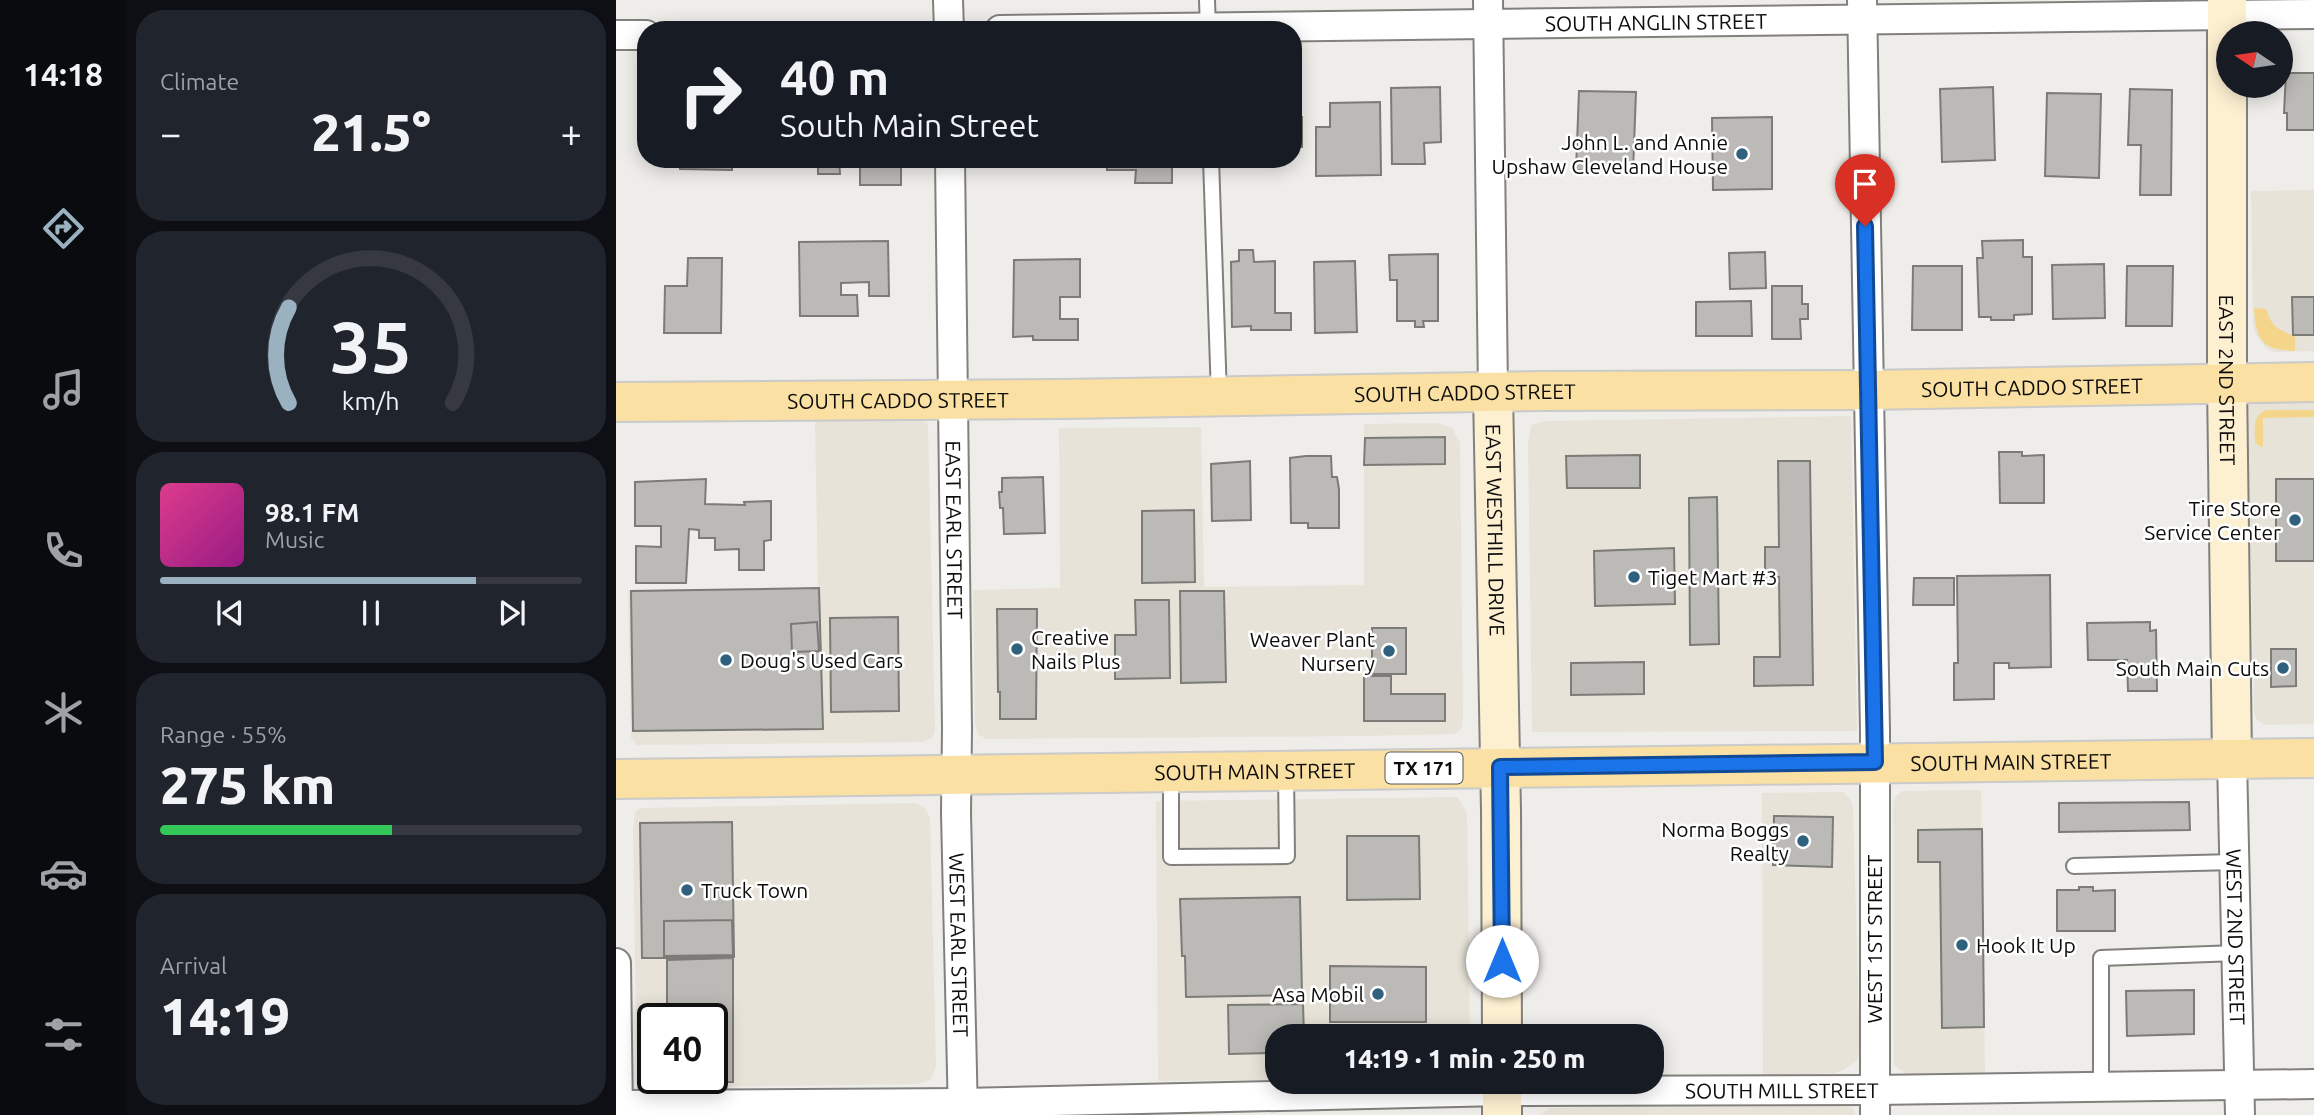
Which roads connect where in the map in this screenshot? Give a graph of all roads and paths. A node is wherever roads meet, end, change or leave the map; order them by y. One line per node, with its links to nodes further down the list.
1 (948, 0): 7 (street)
2 (2227, 7): 3 (street, SOUTH ANGLIN STREET); 5 (street, SOUTH ANGLIN STREET); 14 (main road, EAST 2ND STREET)
3 (1862, 10): 4 (street, SOUTH ANGLIN STREET); 15 (street, WEST 1ST STREET)
4 (1488, 12): 6 (street, SOUTH ANGLIN STREET); 16 (street, EAST WESTHILL DRIVE)
5 (2314, 14)
6 (1207, 19): 8 (street, SOUTH ANGLIN STREET)
7 (948, 21)
8 (1169, 21)
9 (616, 35): 10 (street)
10 (637, 35)
11 (950, 168): 18 (street, EAST EARL STREET)
12 (1212, 168): 17 (lane)
13 (2314, 382): 14 (main road, SOUTH CADDO STREET)
14 (2227, 383): 15 (main road, SOUTH CADDO STREET); 21 (main road, EAST 2ND STREET)
15 (1869, 390): 16 (main road, SOUTH CADDO STREET); 22 (street, WEST 1ST STREET)
16 (1493, 392): 17 (main road, SOUTH CADDO STREET); 23 (main road, EAST WESTHILL DRIVE)
17 (1219, 396): 18 (main road, SOUTH CADDO STREET)
18 (953, 400): 19 (main road, SOUTH CADDO STREET); 26 (street, EAST EARL STREET)
19 (616, 402)
20 (2314, 758): 21 (main road, SOUTH MAIN STREET / TX 171)
21 (2232, 759): 22 (main road, SOUTH MAIN STREET / TX 171); 28 (street, WEST 2ND STREET)
22 (1875, 762): 23 (main road, SOUTH MAIN STREET / TX 171); 37 (street, WEST 1ST STREET)
23 (1500, 767): 24 (main road, SOUTH MAIN STREET / TX 171); 32 (main road, EAST WESTHILL DRIVE)
24 (1286, 770): 25 (main road, SOUTH MAIN STREET / TX 171); 25 (lane)
25 (1171, 772): 26 (main road, SOUTH MAIN STREET / TX 171)
26 (956, 774): 27 (main road, SOUTH MAIN STREET / TX 171); 38 (street, WEST EARL STREET)
27 (616, 779)
28 (2235, 862): 29 (lane); 30 (street, WEST 2ND STREET)
29 (2074, 866)
30 (2237, 953): 33 (street, WEST 2ND STREET); 35 (lane)
31 (616, 963): 39 (street)
32 (1502, 1024)
33 (2240, 1084): 34 (street, SOUTH MILL STREET); 35 (street, SOUTH MILL STREET); 40 (street, WEST 2ND STREET)
34 (2314, 1084)
35 (2101, 1086): 37 (street, SOUTH MILL STREET)
36 (1502, 1096): 37 (street, SOUTH MILL STREET); 38 (street, SOUTH MILL STREET)
37 (1874, 1103)
38 (963, 1109): 39 (street, SOUTH MILL STREET)
39 (618, 1110)
40 (2240, 1115)

